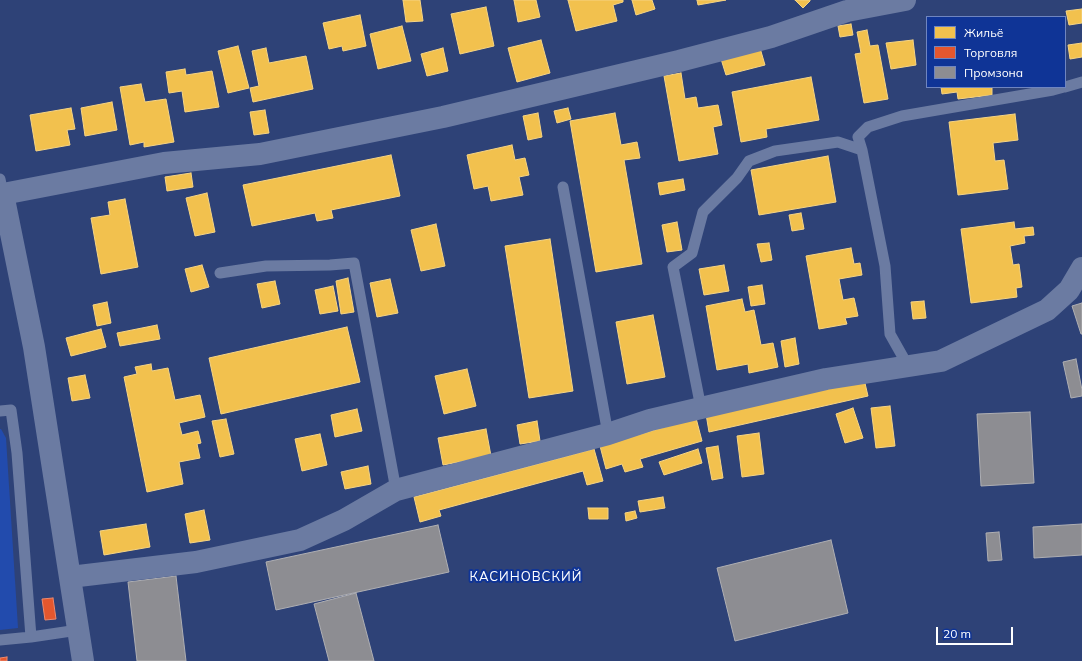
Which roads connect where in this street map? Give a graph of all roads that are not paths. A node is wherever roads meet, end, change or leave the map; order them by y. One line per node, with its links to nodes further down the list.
1 (905, 0): 6 (street)
2 (1082, 82): 3 (lane)
3 (1066, 87)
4 (1061, 88): 5 (lane)
5 (862, 150): 10 (lane); 11 (lane)
6 (2, 186): 15 (street)
7 (563, 187): 13 (lane)
8 (1082, 268): 10 (street)
9 (220, 273): 14 (lane)
10 (908, 366): 11 (street)
11 (701, 408): 13 (street)
12 (0, 411): 17 (lane)
13 (608, 434): 14 (street)
14 (396, 490): 15 (street)
15 (70, 577): 16 (street)
16 (78, 630): 17 (lane); 19 (street)
17 (31, 637): 18 (lane)
18 (0, 640)
19 (82, 661)

